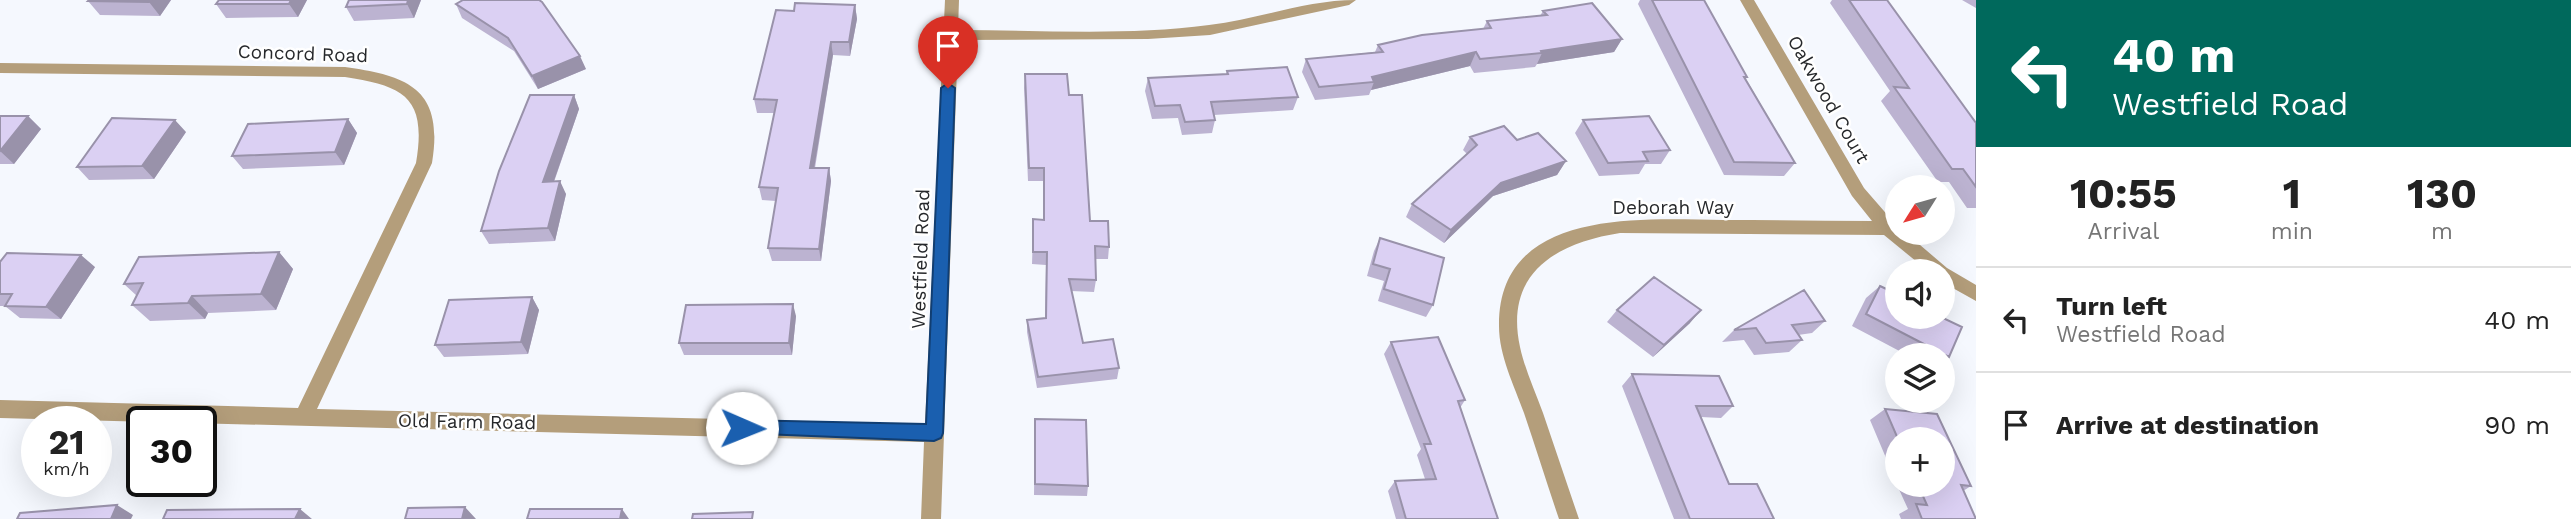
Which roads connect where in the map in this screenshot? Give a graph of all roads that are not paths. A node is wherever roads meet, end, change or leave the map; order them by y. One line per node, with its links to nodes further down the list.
1 (952, 0): 4 (street, Westfield Road)
2 (1349, 0): 4 (street)
3 (1747, 0): 6 (street, Oakwood Court)
4 (951, 36): 14 (street, Westfield Road)
5 (0, 68): 13 (street, Concord Road)
6 (1885, 224)
7 (1885, 228): 16 (street, Deborah Way)
8 (1908, 245): 9 (street, Oakwood Court)
9 (1925, 259)
10 (1955, 281): 11 (street, Oakwood Court)
11 (1976, 294)
12 (0, 409): 13 (street, Old Farm Road)
13 (303, 416): 14 (street, Old Farm Road)
14 (934, 433): 15 (street, Westfield Road)
15 (931, 519)
16 (1569, 519)

